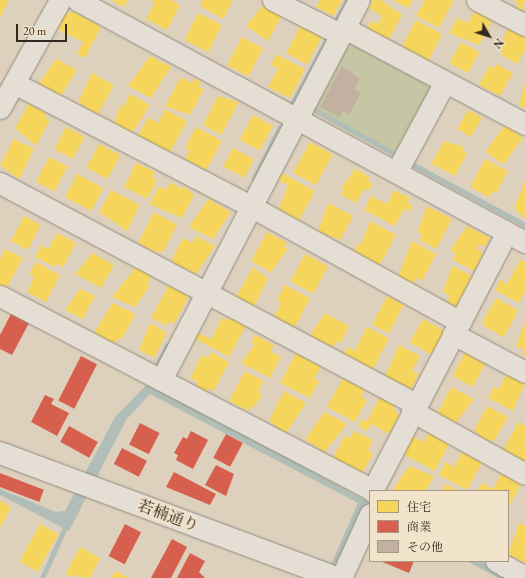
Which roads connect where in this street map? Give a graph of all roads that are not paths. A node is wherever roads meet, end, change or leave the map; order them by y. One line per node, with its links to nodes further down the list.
1 (60, 0): 9 (street)
2 (77, 0): 11 (street)
3 (273, 0): 7 (street)
4 (360, 0): 7 (street)
5 (477, 0): 6 (street)
6 (525, 25)
7 (343, 32): 8 (street); 11 (street)
8 (445, 82): 12 (street); 13 (street)
9 (14, 83): 10 (street); 15 (street)
10 (0, 108)
11 (299, 119): 13 (street); 15 (street)
12 (525, 124)
13 (397, 171): 16 (street)
14 (0, 183): 17 (street)
15 (252, 207): 17 (street); 19 (street)
16 (516, 237): 19 (street)
17 (207, 293): 21 (street); 22 (street)
18 (0, 296): 21 (street)
19 (456, 328): 20 (street); 22 (street)
20 (525, 372)
21 (161, 380): 25 (street)
22 (414, 407): 24 (street); 25 (street)
23 (0, 453): 28 (street, 若楠通り)
24 (525, 474)
25 (373, 490)
26 (369, 516): 28 (street)
27 (498, 562): 29 (street)
28 (333, 576)
29 (525, 576)

